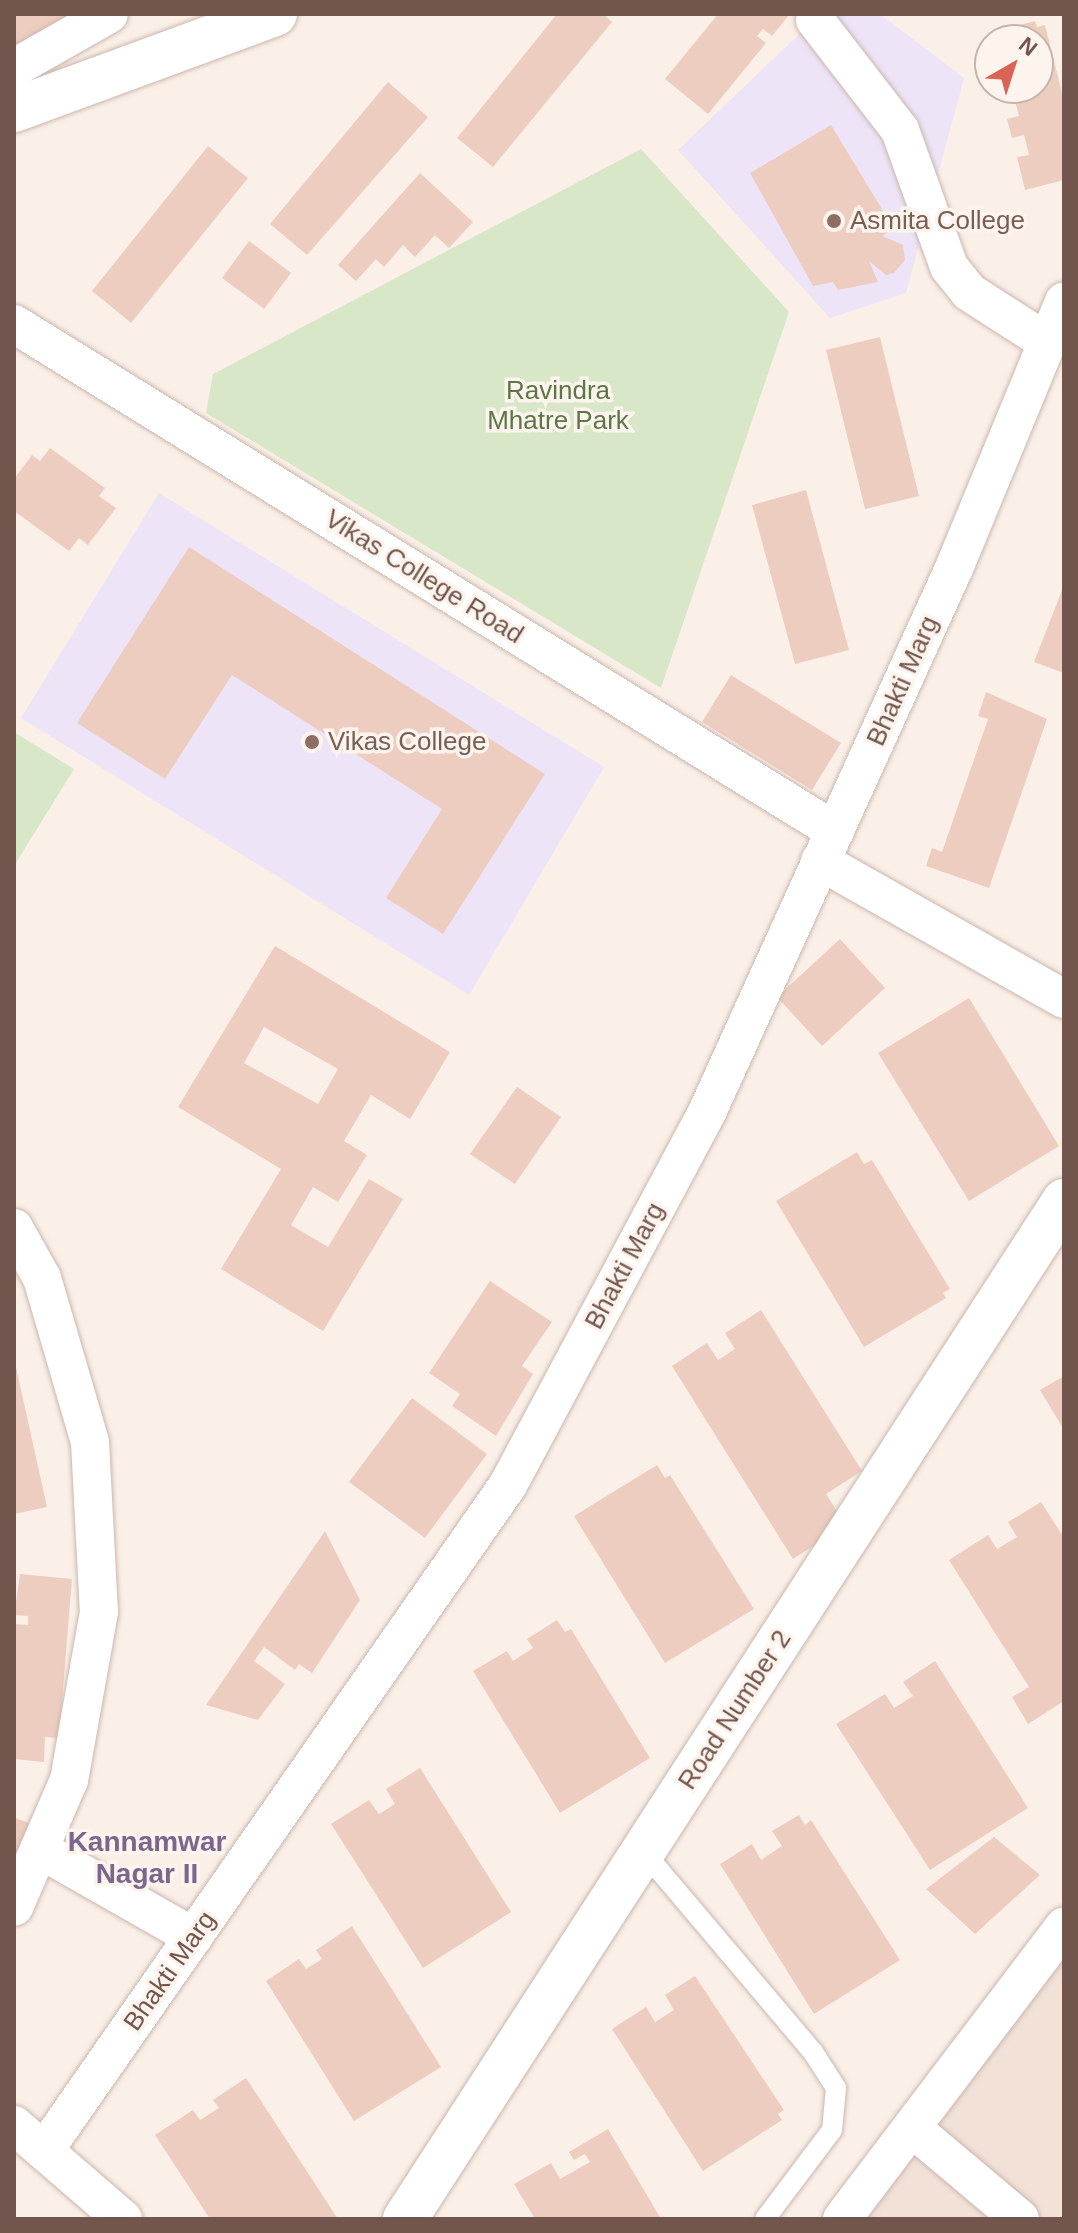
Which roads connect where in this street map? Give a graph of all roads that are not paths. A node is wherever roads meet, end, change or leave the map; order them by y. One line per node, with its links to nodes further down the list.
1 (109, 14): 4 (street)
2 (275, 14): 5 (street)
3 (815, 20): 8 (street)
4 (14, 68)
5 (14, 110)
6 (1064, 302): 8 (street, Bhakti Marg)
7 (14, 324): 9 (street, Vikas College Road)
8 (1047, 342): 9 (street, Bhakti Marg)
9 (828, 846): 10 (street, Vikas College Road); 17 (street, Bhakti Marg)
10 (1064, 999)
11 (1064, 1201): 14 (street, Road Number 2)
12 (14, 1228): 13 (street)
13 (39, 1849): 15 (street); 17 (street)
14 (643, 1851): 22 (street, Road Number 2); 23 (lane)
15 (14, 1907)
16 (1064, 1927): 19 (street)
17 (194, 1937): 20 (street, Bhakti Marg)
18 (14, 2125): 20 (street)
19 (912, 2128): 24 (street); 25 (street)
20 (44, 2151): 21 (street)
21 (123, 2219)
22 (405, 2219)
23 (765, 2219)
24 (842, 2219)
25 (1020, 2219)

